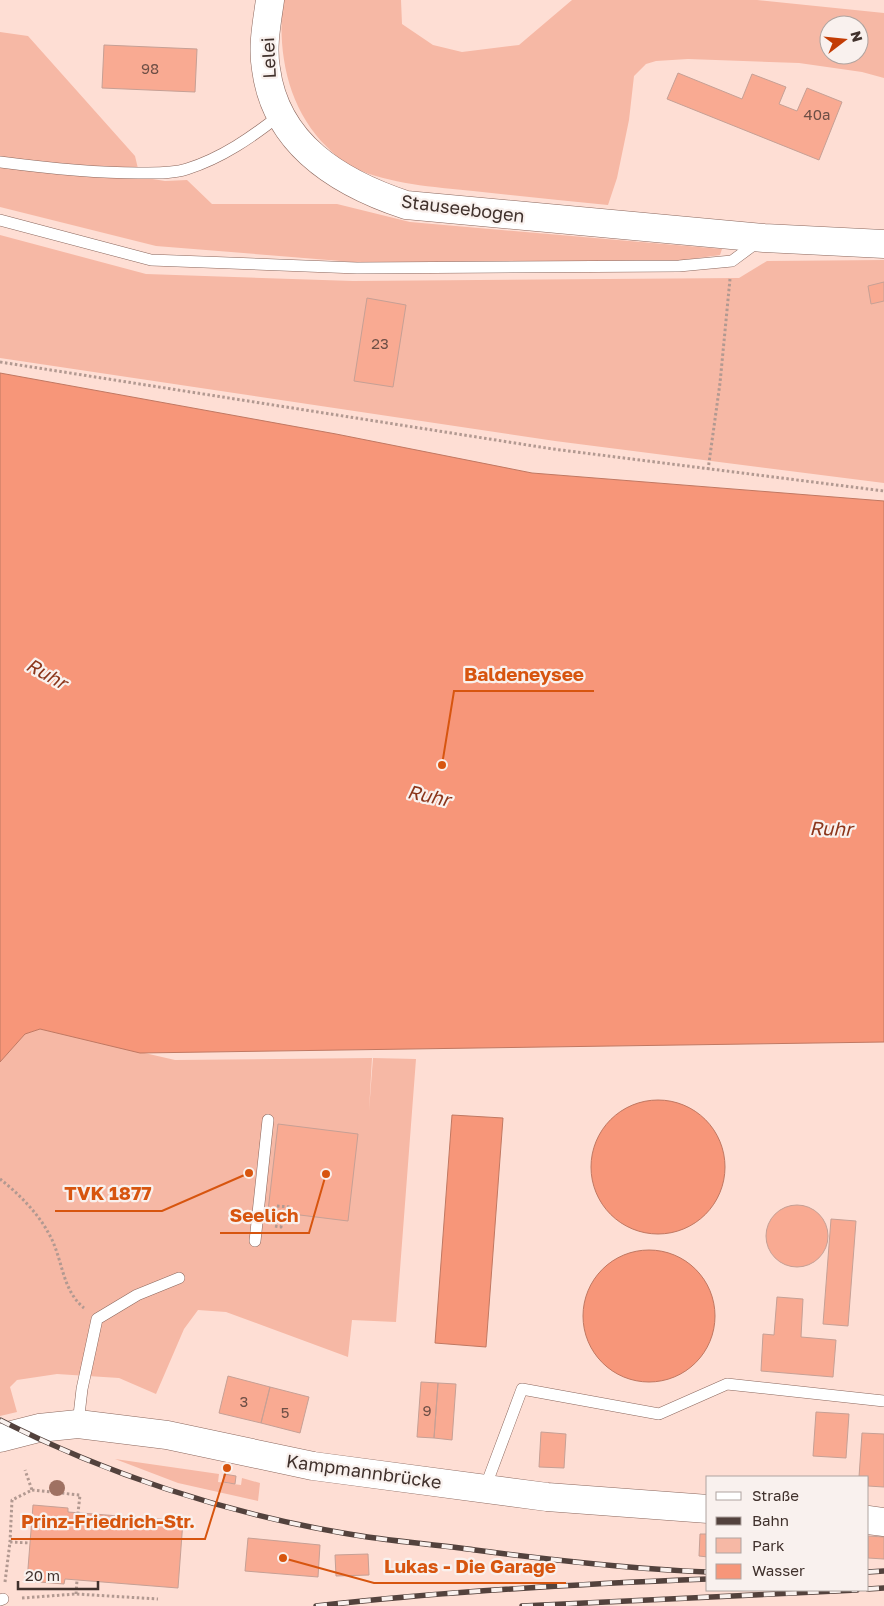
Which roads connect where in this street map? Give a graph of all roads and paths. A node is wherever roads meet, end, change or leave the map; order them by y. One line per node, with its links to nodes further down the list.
1 (270, 0): 2 (street, Lelei)
2 (280, 115): 3 (lane); 5 (street, Stauseebogen)
3 (0, 162)
4 (0, 220): 7 (lane)
5 (764, 238): 6 (street, Stauseebogen); 7 (lane)
6 (884, 244)
7 (732, 261): 9 (path)
8 (0, 362): 9 (path)
9 (708, 470): 10 (path)
10 (884, 491)
11 (268, 1120): 15 (lane)
12 (0, 1179): 17 (path)
13 (282, 1213): 14 (path)
14 (281, 1227)
15 (255, 1241)
16 (179, 1278): 17 (lane)
17 (97, 1319): 19 (lane)
18 (884, 1402): 22 (lane)
19 (78, 1424): 20 (street, Kampmannbrücke); 22 (street, Kampmannbrücke)
20 (8, 1436)
21 (25, 1470): 23 (path)
22 (485, 1488): 24 (street, Kampmannbrücke)
23 (32, 1490): 25 (path); 28 (path)
24 (706, 1509)
25 (78, 1513)
26 (869, 1520): 27 (street)
27 (884, 1522)
28 (10, 1542): 29 (path); 32 (path)
29 (30, 1543)
30 (77, 1580): 31 (path)
31 (76, 1594): 32 (path); 33 (path)
32 (2, 1600)
33 (158, 1600)

